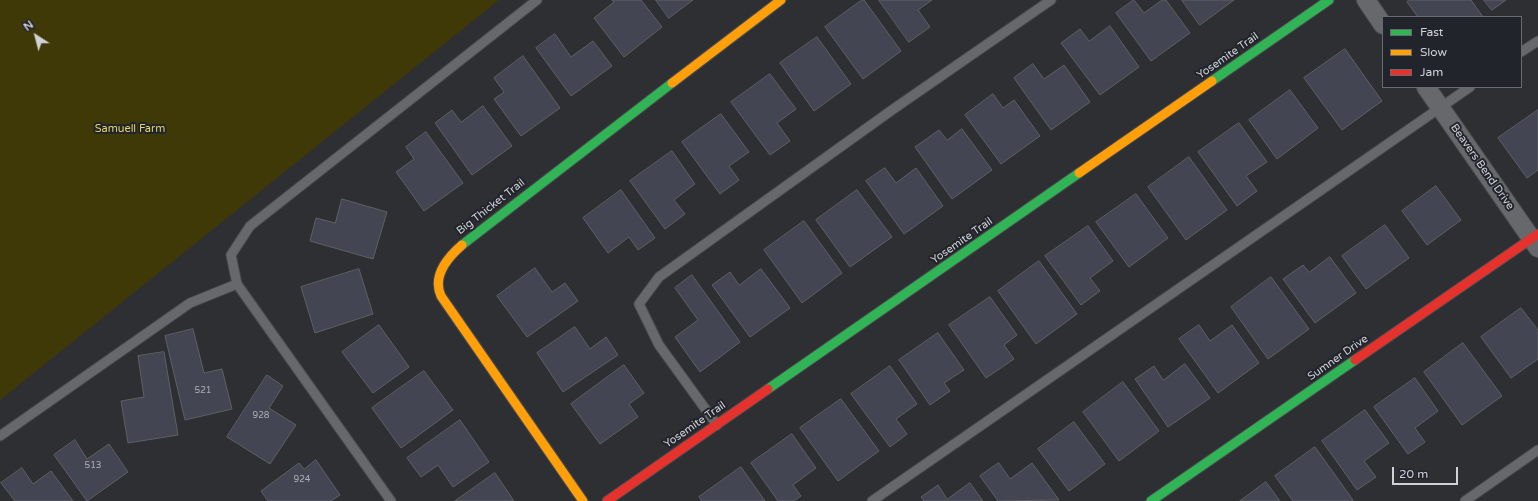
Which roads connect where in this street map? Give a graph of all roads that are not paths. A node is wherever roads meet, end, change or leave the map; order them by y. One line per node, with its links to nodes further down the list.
1 (537, 0): 13 (lane)
2 (781, 0): 18 (street, Big Thicket Trail)
3 (1051, 0): 14 (lane)
4 (1329, 0): 14 (street, Yosemite Trail)
5 (1366, 0): 6 (street)
6 (1382, 24)
7 (1538, 41): 8 (lane)
8 (1522, 51)
9 (1427, 88): 11 (street, Beavers Bend Drive)
10 (1468, 88): 11 (lane)
11 (1440, 107): 12 (street, Beavers Bend Drive); 20 (lane)
12 (1536, 240): 21 (street, Sumner Drive)
13 (237, 284): 15 (lane); 17 (lane)
14 (717, 425): 19 (street, Yosemite Trail)
15 (0, 436)
16 (1538, 450): 22 (lane)
17 (391, 501)
18 (583, 501)
19 (607, 501)
20 (872, 501)
21 (1151, 501)
22 (1465, 501)

